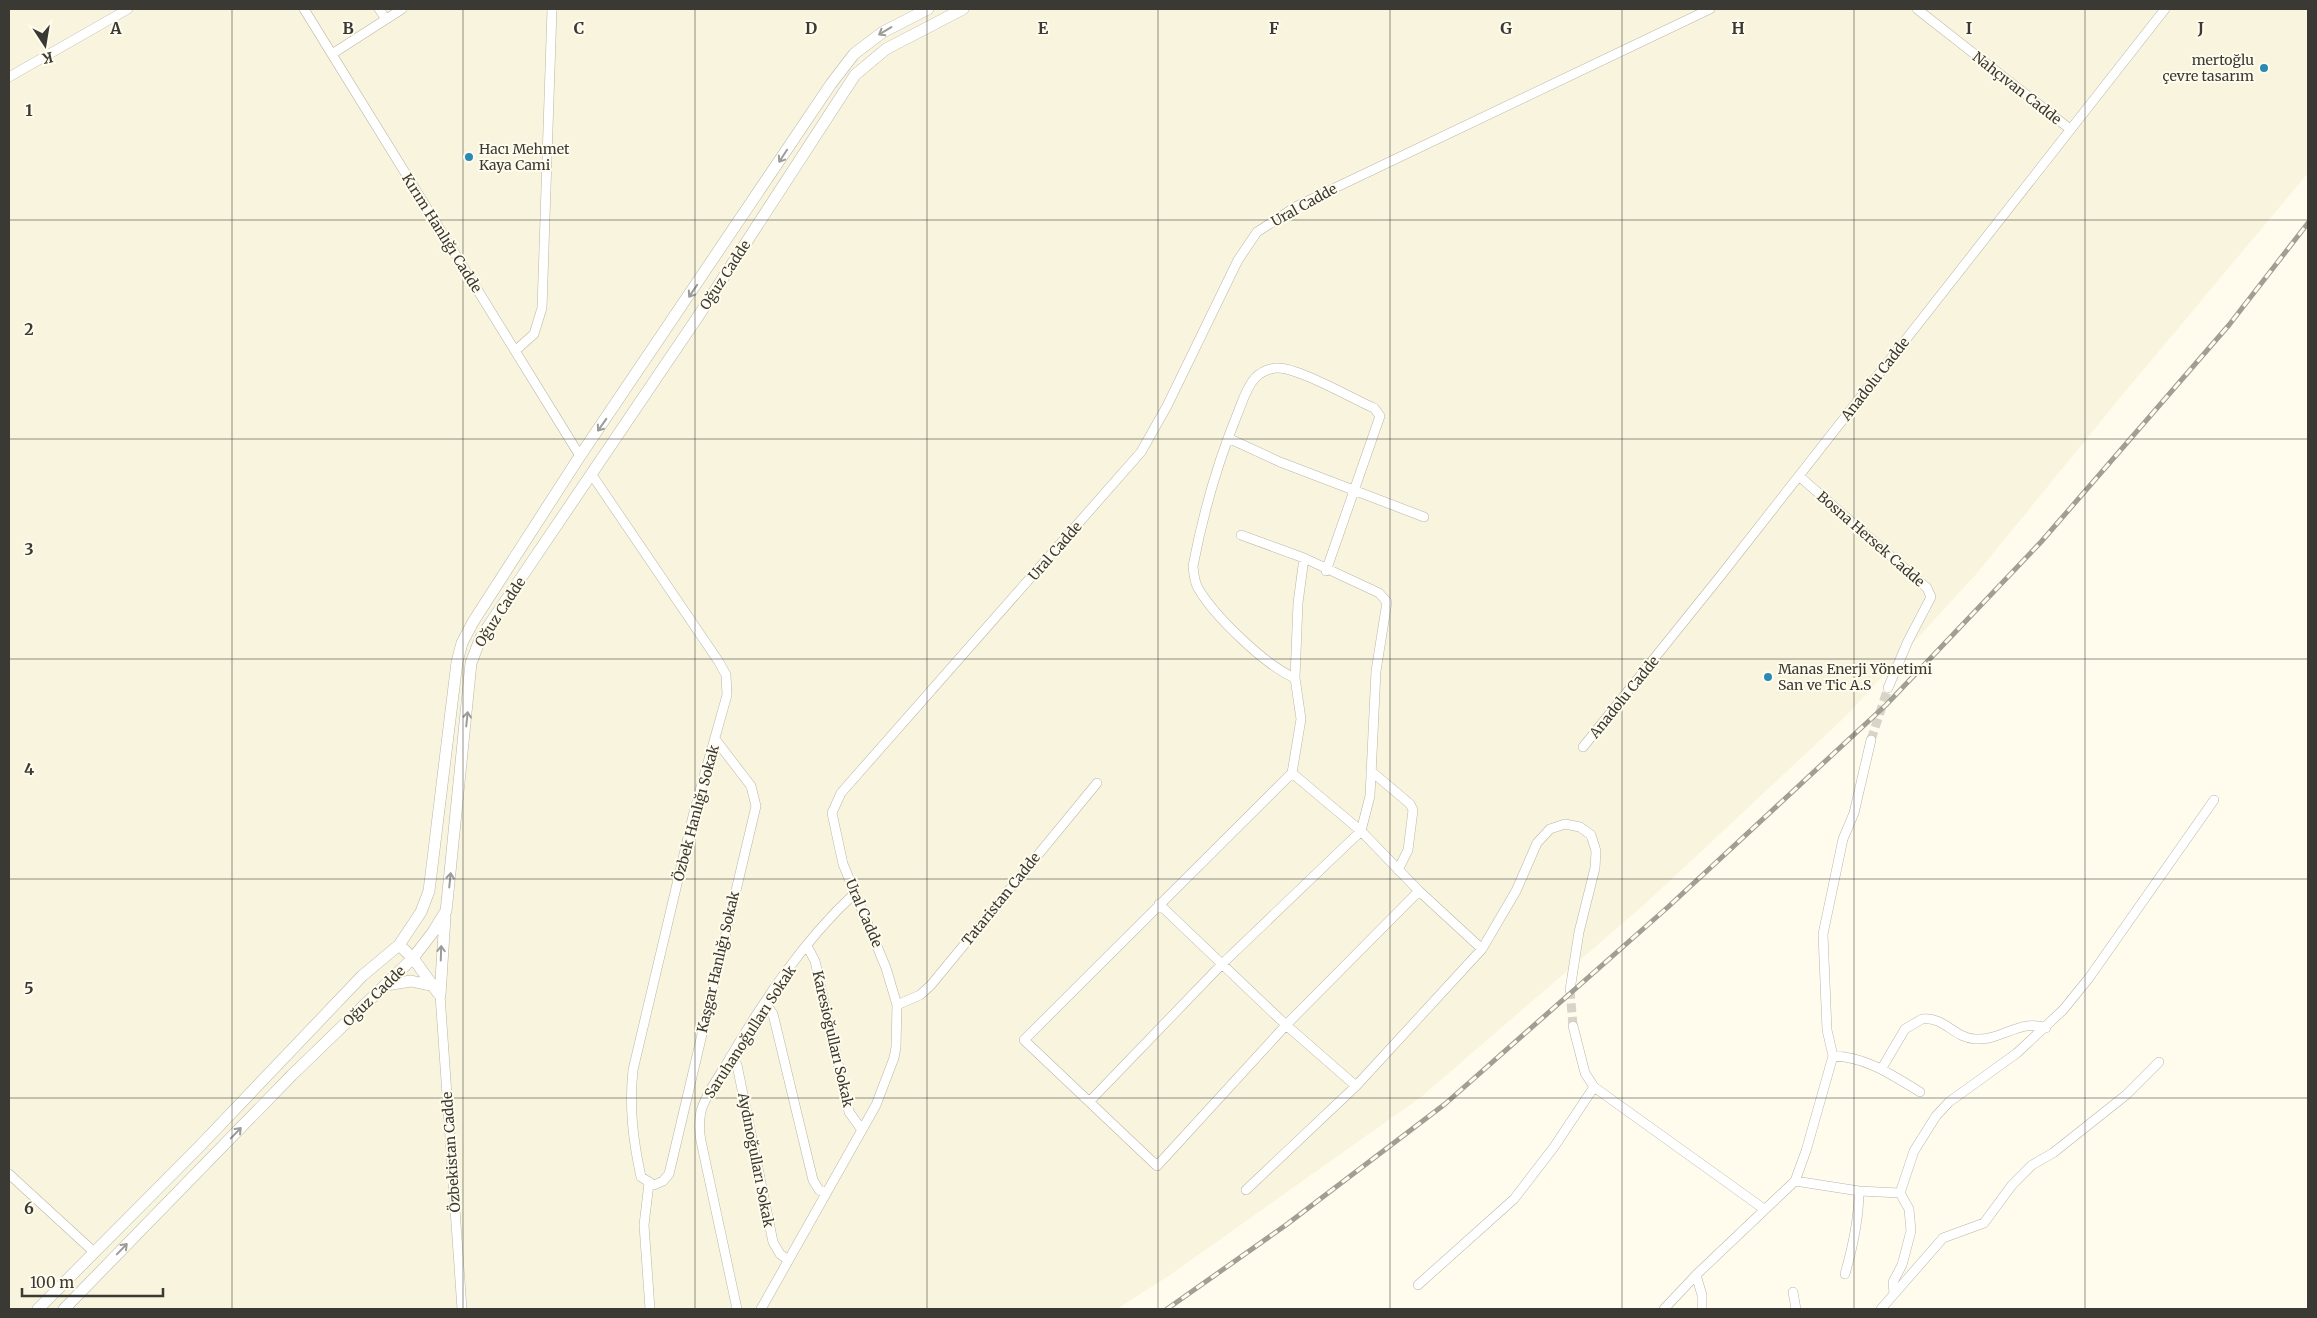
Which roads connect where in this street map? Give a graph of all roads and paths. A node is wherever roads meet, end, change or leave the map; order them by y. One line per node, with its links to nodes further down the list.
1 (128, 9): 13 (street)
2 (304, 9): 12 (street, Kırım Hanlığı Cadde)
3 (379, 9): 11 (street)
4 (402, 9): 11 (street)
5 (552, 9): 15 (street)
6 (928, 9): 17 (street, Oğuz Cadde, one-way to 17)
7 (963, 9): 18 (street, Oğuz Cadde)
8 (1710, 9): 37 (street, Ural Cadde)
9 (1917, 9): 14 (street, Nahçıvan Cadde)
10 (2165, 9): 14 (street, Anadolu Cadde)
11 (386, 19): 12 (street)
12 (332, 54): 15 (street, Kırım Hanlığı Cadde)
13 (9, 78)
14 (2070, 129): 19 (street, Anadolu Cadde)
15 (515, 351): 17 (street, Kırım Hanlığı Cadde)
16 (1228, 438): 20 (street); 20 (street); 25 (street)
17 (580, 456): 18 (street); 40 (street, Oğuz Cadde)
18 (592, 475): 27 (street, Özbek Hanlığı Sokak); 39 (street, Oğuz Cadde, one-way to 18)
19 (1799, 476): 26 (street, Bosna Hersek Cadde); 29 (street, Anadolu Cadde)
20 (1353, 489): 21 (street); 24 (street)
21 (1424, 517)
22 (1241, 535): 23 (street)
23 (1304, 558): 24 (street); 25 (street)
24 (1326, 571): 30 (street)
25 (1295, 678): 31 (street)
26 (1888, 688)
27 (715, 739): 64 (street, Özbek Hanlığı Sokak); 64 (street, Kaşgar Hanlığı Sokak)
28 (1871, 740): 53 (street)
29 (1583, 748)
30 (1371, 771): 34 (street); 35 (street)
31 (1292, 772): 34 (street); 38 (street)
32 (1097, 782): 49 (street, Tataristan Cadde)
33 (2214, 800): 52 (street)
34 (1361, 830): 35 (street); 44 (street)
35 (1398, 870): 36 (street)
36 (1419, 891): 42 (street); 50 (street)
37 (855, 893): 41 (street, Saruhanoğulları Sokak); 49 (street, Ural Cadde)
38 (1160, 904): 44 (street); 60 (street)
39 (446, 910): 43 (street, Oğuz Cadde); 47 (street, one-way to 39)
40 (399, 944): 43 (street); 70 (street, Oğuz Cadde)
41 (806, 946): 48 (street, Saruhanoğulları Sokak); 61 (street, Karesioğulları Sokak)
42 (1482, 949): 46 (street); 57 (street)
43 (413, 958): 45 (street, Oğuz Cadde); 47 (street)
44 (1222, 964): 50 (street); 60 (street)
45 (384, 986): 47 (street); 78 (street, Oğuz Cadde, one-way to 45)
46 (1570, 990)
47 (437, 991): 79 (street, Özbekistan Cadde)
48 (765, 1004): 54 (street, Saruhanoğulları Sokak); 67 (street)
49 (897, 1006): 61 (street, Ural Cadde)
50 (1286, 1025): 57 (street); 60 (street)
51 (1573, 1026): 58 (street)
52 (2046, 1028): 56 (street); 68 (street)
53 (1833, 1056): 56 (street); 63 (street)
54 (730, 1057): 71 (street, Aydınoğulları Sokak); 81 (street, Saruhanoğulları Sokak)
55 (2159, 1062): 76 (street)
56 (1882, 1068): 59 (street)
57 (1356, 1086): 65 (street)
58 (1594, 1087): 69 (street); 74 (street)
59 (1920, 1092)
60 (1089, 1102)
61 (862, 1130): 67 (street, Ural Cadde)
62 (9, 1174): 70 (street)
63 (1795, 1181): 66 (street); 69 (street)
64 (649, 1183): 80 (street)
65 (1246, 1190)
66 (1859, 1191): 68 (street); 72 (street)
67 (826, 1193): 71 (street, Ural Cadde)
68 (1900, 1193): 76 (street)
69 (1764, 1210): 73 (street)
70 (94, 1252): 77 (street, Oğuz Cadde)
71 (788, 1260): 82 (street, Ural Cadde)
72 (1845, 1274)
73 (1696, 1275): 83 (street); 84 (street)
74 (1418, 1285)
75 (1793, 1292): 85 (street)
76 (1894, 1294): 86 (street)
77 (38, 1309)
78 (64, 1309)
79 (462, 1309)
80 (650, 1309)
81 (737, 1309)
82 (761, 1309)
83 (1664, 1309)
84 (1702, 1309)
85 (1796, 1309)
86 (1881, 1309)

